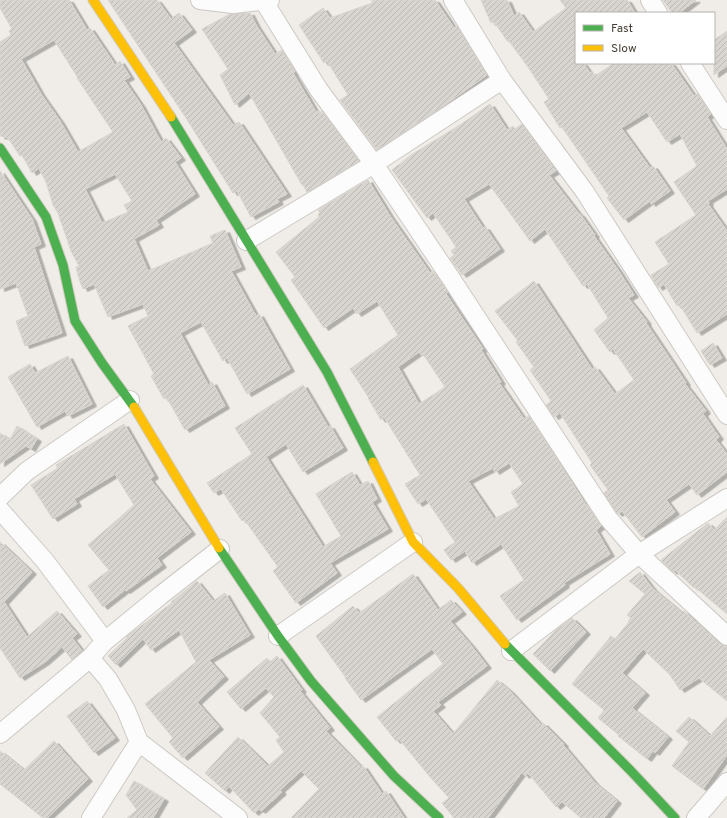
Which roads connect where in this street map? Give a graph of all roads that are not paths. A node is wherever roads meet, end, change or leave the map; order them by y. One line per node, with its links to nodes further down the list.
1 (93, 0): 13 (street)
2 (200, 0): 3 (street)
3 (263, 0): 4 (street); 12 (street)
4 (270, 0)
5 (453, 0): 9 (street)
6 (650, 0): 7 (street)
7 (657, 12)
8 (691, 64): 10 (street)
9 (502, 80): 12 (street); 15 (street)
10 (727, 120)
11 (0, 148): 14 (street)
12 (374, 164): 13 (street); 21 (street)
13 (246, 241): 19 (street)
14 (130, 400): 16 (street); 20 (street)
15 (727, 415)
16 (0, 497)
17 (727, 498): 21 (street)
18 (0, 510): 24 (street)
19 (413, 542): 22 (street); 25 (street)
20 (220, 549): 22 (street); 24 (street)
21 (639, 554): 23 (street); 25 (street)
22 (278, 636): 32 (street)
23 (727, 636)
24 (105, 641): 26 (street)
25 (510, 651): 33 (street)
26 (90, 658): 27 (street); 28 (street)
27 (0, 734)
28 (139, 742): 30 (street); 31 (street)
29 (727, 782): 34 (street)
30 (91, 818)
31 (238, 818)
32 (439, 818)
33 (675, 818)
34 (696, 818)

